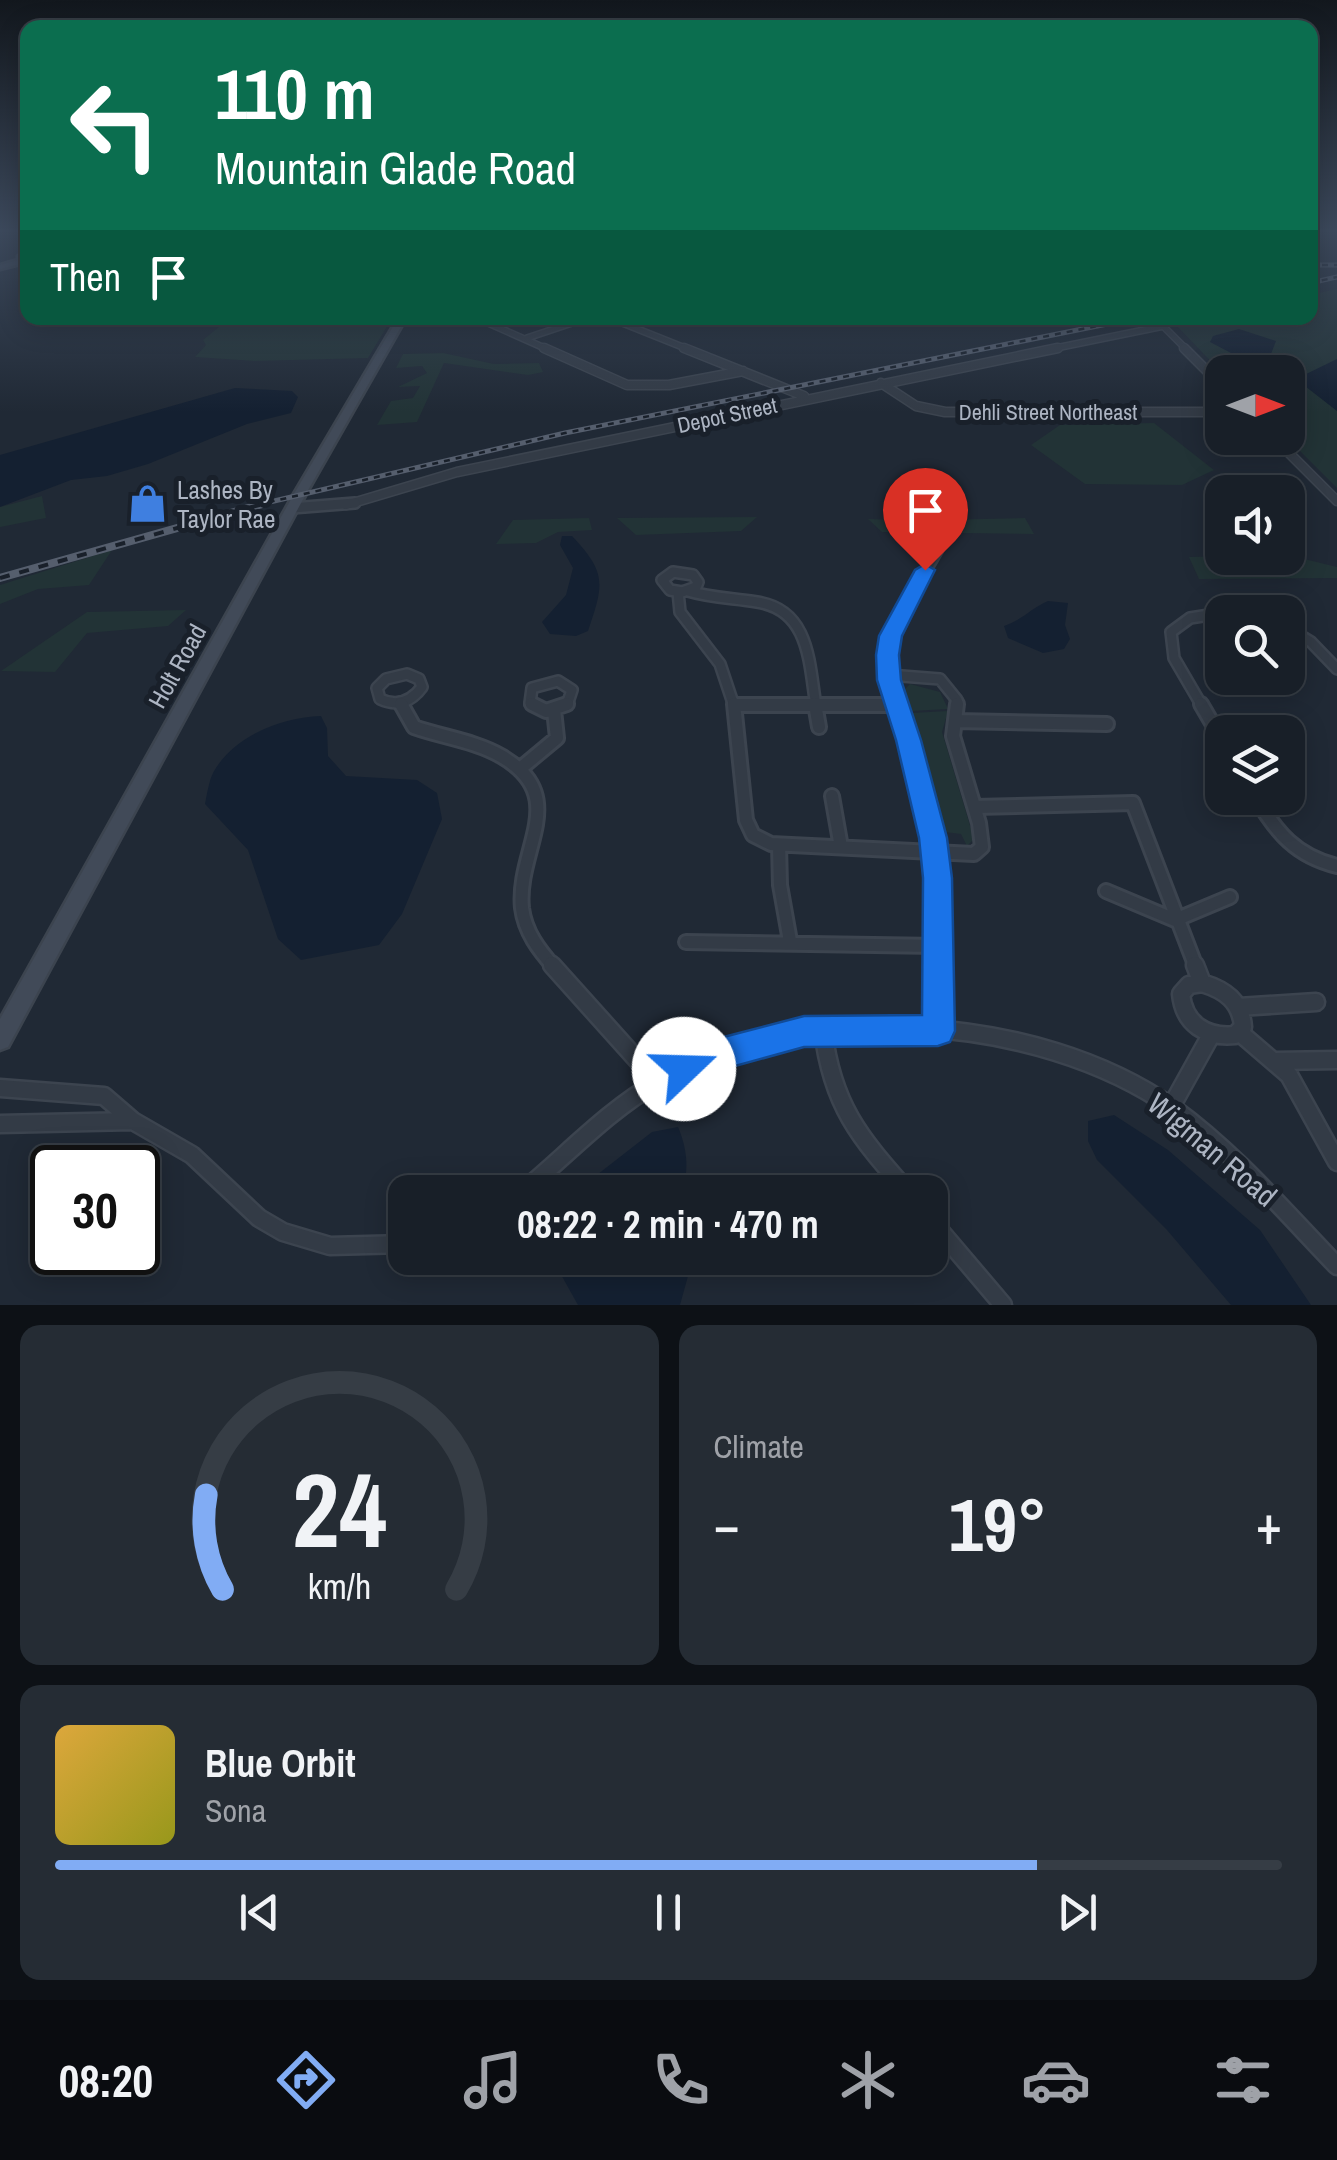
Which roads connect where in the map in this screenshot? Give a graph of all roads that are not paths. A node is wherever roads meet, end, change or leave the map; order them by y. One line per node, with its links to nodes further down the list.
1 (398, 325): 14 (main road, Holt Road)
2 (494, 325): 6 (street)
3 (567, 325): 6 (street)
4 (628, 325): 8 (street)
5 (1164, 326): 7 (street); 9 (street, Depot Street)
6 (526, 339): 8 (street)
7 (1205, 368)
8 (743, 371): 10 (street)
9 (881, 383): 10 (street, Depot Street); 11 (street, Dehli Street Northeast)
10 (806, 398): 14 (street, Depot Street)
11 (1205, 412)
12 (1291, 455): 13 (street)
13 (1337, 501)
14 (292, 508): 50 (main road, Holt Road)
15 (938, 549): 19 (street)
16 (1205, 616): 25 (street)
17 (1305, 638): 18 (street)
18 (1337, 669)
19 (889, 675): 21 (street); 26 (street)
20 (400, 704): 29 (street)
21 (897, 704): 23 (street); 35 (street)
22 (734, 705): 23 (street); 23 (street); 33 (street)
23 (816, 705): 28 (street)
24 (554, 710): 29 (street)
25 (1207, 715)
26 (954, 721): 27 (street); 31 (street)
27 (1107, 724)
28 (818, 727)
29 (520, 768): 53 (street)
30 (832, 796): 34 (street)
31 (975, 807): 35 (street); 39 (street)
32 (1268, 815): 36 (street)
33 (779, 844): 34 (street); 40 (street)
34 (841, 848): 35 (street)
35 (934, 852): 42 (street)
36 (1337, 866)
37 (1106, 891): 39 (street)
38 (1230, 897): 39 (street)
39 (1177, 920): 43 (street)
40 (790, 941): 41 (street); 42 (street)
41 (686, 942)
42 (938, 946): 47 (street)
43 (1202, 983): 45 (street); 49 (street)
44 (1316, 1002): 45 (street)
45 (1239, 1007): 48 (street)
46 (823, 1030): 47 (street, Wigman Road); 53 (street, Wigman Road); 60 (street)
47 (938, 1031): 55 (street, Wigman Road)
48 (1239, 1032): 49 (street); 51 (street)
49 (1211, 1035): 55 (street)
50 (0, 1040)
51 (1275, 1060): 52 (street); 58 (street)
52 (1337, 1060)
53 (657, 1082): 59 (street, Wigman Road)
54 (0, 1088): 56 (street)
55 (1171, 1107): 63 (street, Wigman Road)
56 (133, 1120): 57 (street); 62 (street)
57 (0, 1124)
58 (1337, 1162)
59 (543, 1175)
60 (894, 1175)
61 (948, 1239): 64 (street)
62 (388, 1244)
63 (1337, 1266)
64 (1004, 1305)

